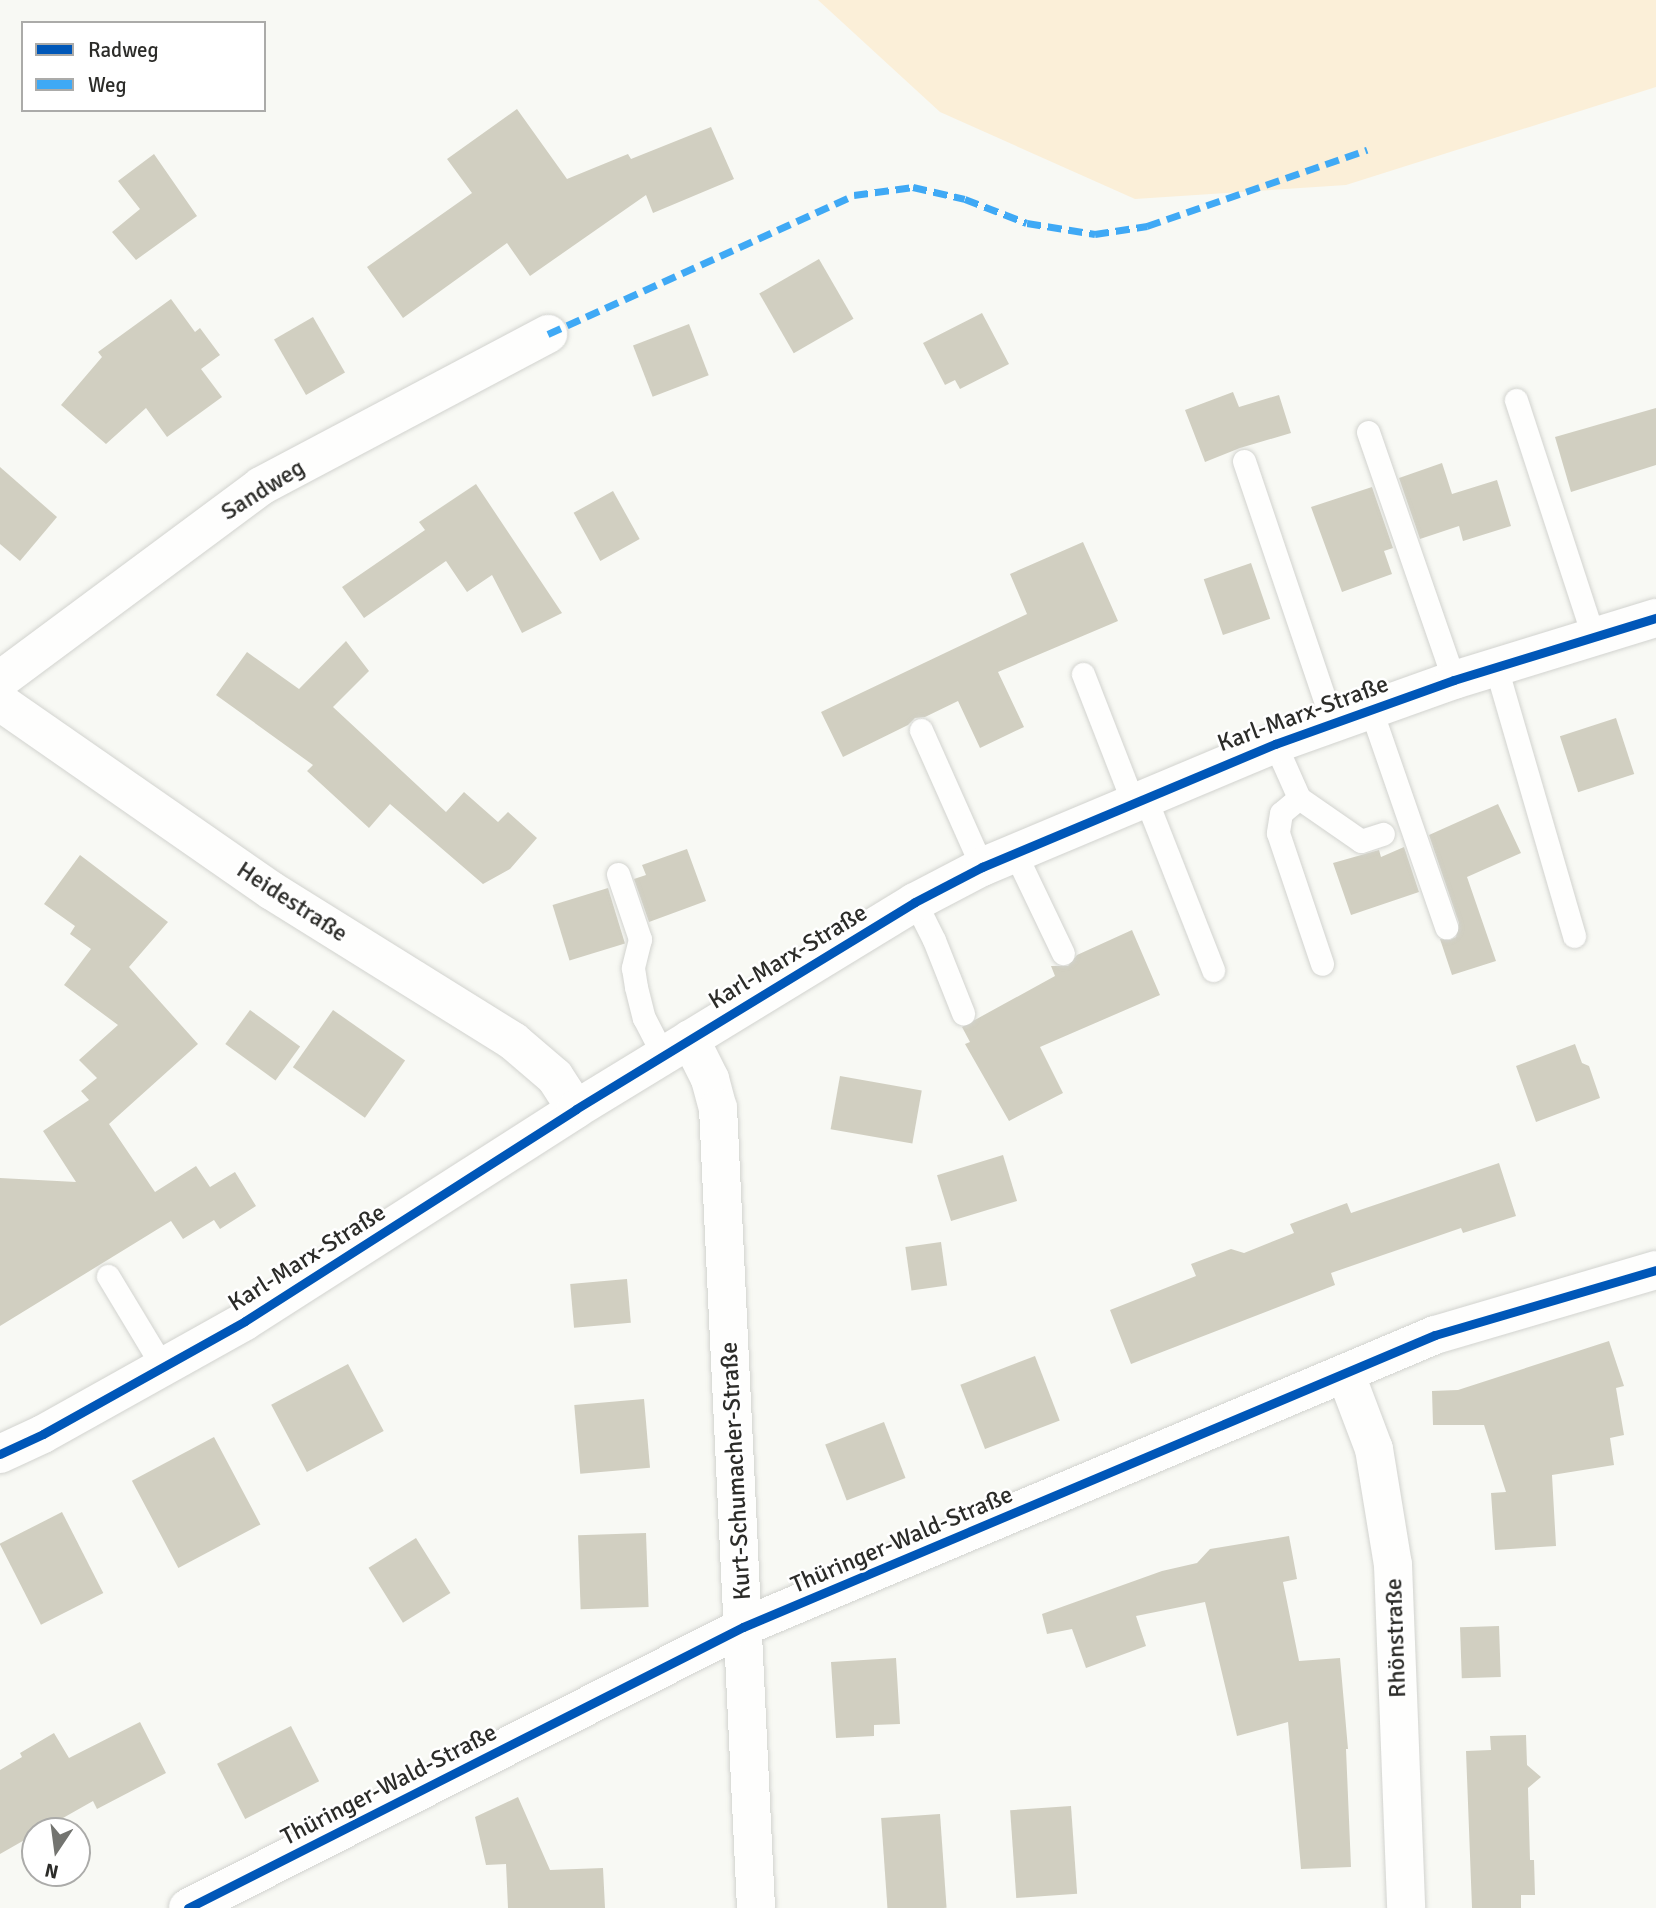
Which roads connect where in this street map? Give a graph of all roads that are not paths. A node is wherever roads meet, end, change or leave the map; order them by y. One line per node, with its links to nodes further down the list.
1 (548, 334): 9 (street, Sandweg)
2 (1516, 400): 6 (lane)
3 (1368, 432): 10 (lane)
4 (1244, 461): 13 (lane)
5 (1656, 618): 6 (street, Karl-Marx-Straße)
6 (1593, 636): 7 (street, Karl-Marx-Straße)
7 (1496, 667): 10 (street, Karl-Marx-Straße); 23 (lane)
8 (1083, 674): 17 (lane)
9 (0, 680)
10 (1454, 680): 12 (street, Karl-Marx-Straße)
11 (0, 702): 29 (street, Heidestraße)
12 (1371, 710): 13 (street, Karl-Marx-Straße); 22 (lane)
13 (1333, 724): 15 (street, Karl-Marx-Straße)
14 (921, 730): 19 (lane)
15 (1275, 744): 16 (lane); 17 (street, Karl-Marx-Straße)
16 (1298, 798): 18 (lane); 25 (lane)
17 (1139, 800): 19 (street, Karl-Marx-Straße); 26 (lane)
18 (1383, 834)
19 (999, 860): 21 (street, Karl-Marx-Straße); 24 (lane)
20 (618, 874): 28 (lane)
21 (915, 902): 27 (lane); 28 (street, Karl-Marx-Straße)
22 (1446, 926)
23 (1574, 936)
24 (1063, 953)
25 (1322, 964)
26 (1213, 970)
27 (963, 1013)
28 (676, 1047): 29 (street, Karl-Marx-Straße); 35 (street, Kurt-Schumacher-Straße)
29 (576, 1109): 32 (street, Karl-Marx-Straße)
30 (1656, 1270): 33 (street, Thüringer-Wald-Straße)
31 (108, 1276): 32 (lane)
32 (163, 1367): 34 (street, Karl-Marx-Straße)
33 (1346, 1375): 35 (street, Thüringer-Wald-Straße); 38 (street, Rhönstraße)
34 (0, 1454)
35 (743, 1627): 36 (street, Thüringer-Wald-Straße); 37 (street, Kurt-Schumacher-Straße)
36 (188, 1908)
37 (756, 1908)
38 (1406, 1908)

